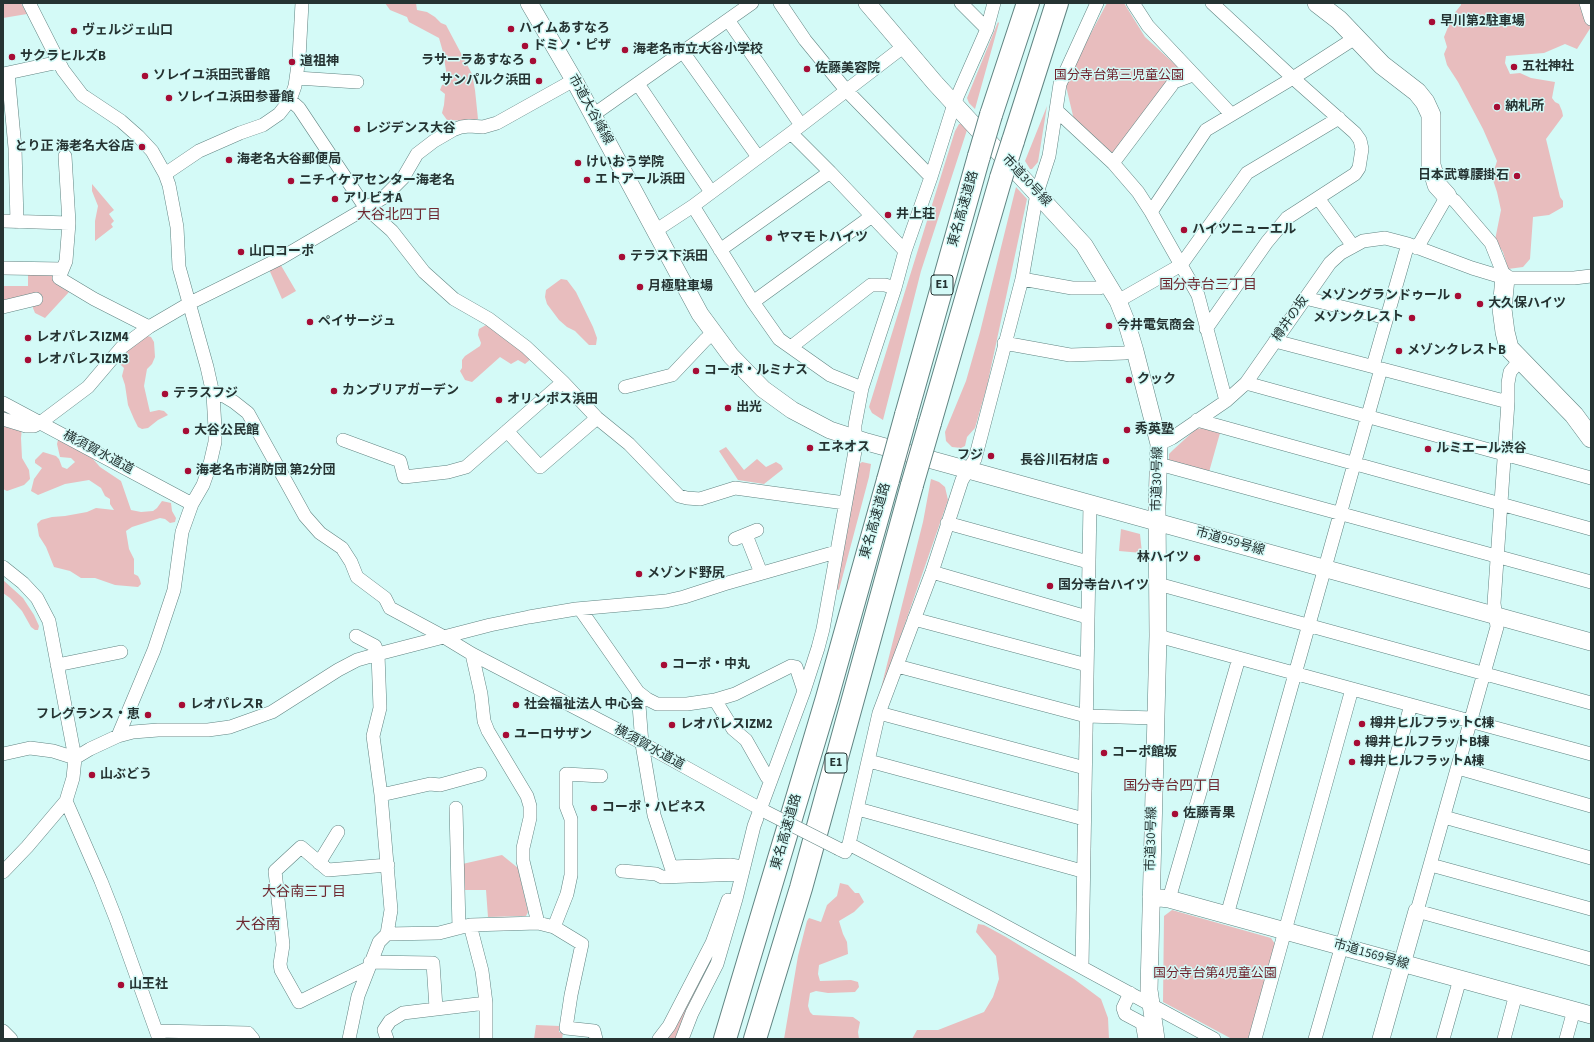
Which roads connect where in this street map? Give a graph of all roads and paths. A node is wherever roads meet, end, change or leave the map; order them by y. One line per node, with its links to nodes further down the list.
1 (29, 3): 22 (street)
2 (302, 3): 25 (street)
3 (529, 3): 27 (street, 市道大谷峰線)
4 (752, 3): 17 (street)
5 (780, 3): 30 (street)
6 (867, 3): 20 (street, 市道30号線)
7 (961, 3): 18 (street)
8 (994, 3): 18 (street)
9 (1028, 3): 161 (highway, 東名高速道路 / E1, bridge)
10 (1057, 3): 183 (highway, 東名高速道路 / E1, bridge)
11 (1097, 3): 33 (street)
12 (1133, 3): 24 (street)
13 (1212, 3): 26 (street)
14 (1317, 3): 19 (main road)
15 (1586, 3): 16 (street)
16 (1591, 19)
17 (728, 20): 21 (street); 37 (street)
18 (986, 29): 32 (street)
19 (1355, 38): 26 (street); 46 (main road)
20 (903, 47): 30 (street); 32 (street, 市道30号線)
21 (683, 52): 29 (street); 39 (street)
22 (59, 62): 23 (street); 42 (street)
23 (6, 73): 53 (street)
24 (1193, 75): 34 (street); 40 (street)
25 (297, 78): 28 (street); 31 (street)
26 (1293, 78): 34 (street); 36 (street)
27 (574, 80): 35 (street, 市道大谷峰線); 49 (street)
28 (357, 82)
29 (638, 84): 35 (street); 44 (street)
30 (846, 90): 37 (street); 43 (street)
31 (290, 100): 42 (street); 49 (street)
32 (954, 104): 43 (street); 45 (street, 市道30号線)
33 (1056, 110): 40 (street); 45 (street)
34 (1231, 114): 50 (street)
35 (593, 115): 55 (street, 市道大谷峰線)
36 (1339, 118): 47 (street); 60 (street)
37 (796, 129): 39 (street); 41 (street)
38 (65, 156): 54 (street)
39 (758, 157): 44 (street)
40 (1113, 163): 50 (street)
41 (830, 172): 51 (street); 58 (street)
42 (165, 174): 72 (street)
43 (931, 177): 59 (street)
44 (711, 192): 48 (street)
45 (1037, 193): 65 (street); 66 (street, 市道30号線)
46 (1447, 196): 57 (street); 64 (street)
47 (1318, 198): 56 (street); 76 (street)
48 (693, 206): 55 (street); 58 (street)
49 (365, 207): 72 (street); 84 (street)
50 (1151, 212): 60 (street)
51 (872, 216): 59 (street); 71 (street)
52 (3, 221): 53 (street)
53 (17, 222): 54 (street)
54 (69, 223): 62 (street)
55 (655, 231): 77 (street, 市道大谷峰線)
56 (1353, 246): 57 (street, 樽井の坂); 68 (street, 樽井の坂)
57 (1412, 246): 64 (street, 樽井の坂); 74 (street)
58 (720, 250): 71 (street)
59 (905, 251): 67 (street)
60 (1181, 265): 70 (street); 76 (street)
61 (3, 268): 62 (street)
62 (62, 269): 75 (street)
63 (1591, 276): 64 (street, 樽井の坂)
64 (1505, 278): 82 (main road)
65 (1022, 279): 66 (street); 79 (street)
66 (1108, 285): 70 (street, 市道30号線)
67 (895, 288): 80 (street); 87 (street)
68 (1306, 298): 74 (street); 78 (street, 樽井の坂)
69 (36, 299): 73 (street)
70 (1118, 301): 81 (street, 市道30号線)
71 (753, 302): 80 (street)
72 (190, 303): 75 (street); 88 (street)
73 (3, 307)
74 (1387, 318): 83 (street)
75 (149, 327): 96 (street)
76 (1206, 329): 89 (street)
77 (713, 333): 86 (street); 98 (street, 市道大谷峰線)
78 (1275, 340): 83 (street); 85 (street, 樽井の坂)
79 (1004, 343): 81 (street); 105 (street)
80 (791, 347): 87 (street)
81 (1135, 351): 101 (street, 市道30号線)
82 (1520, 360): 90 (street); 99 (main road)
83 (1377, 368): 90 (street); 92 (street)
84 (563, 382): 93 (street); 97 (street)
85 (1246, 383): 89 (street, 樽井の坂); 92 (street)
86 (625, 387)
87 (862, 388): 98 (street)
88 (213, 394): 109 (street); 132 (street, 横須賀水道道)
89 (1226, 401): 95 (street, 樽井の坂)
90 (1508, 402): 102 (street)
91 (3, 403): 96 (street, 横須賀水道道)
92 (1368, 417): 102 (street); 104 (street)
93 (597, 418): 97 (street); 107 (street)
94 (3, 419): 96 (street)
95 (1197, 420): 101 (street, 樽井の坂); 104 (street)
96 (40, 423): 109 (street, 横須賀水道道)
97 (507, 431): 100 (street)
98 (855, 438): 105 (street, 市道大谷峰線); 107 (street)
99 (1591, 438)
100 (343, 440)
101 (1159, 444): 103 (street, 市道30号線)
102 (1505, 454): 106 (street); 110 (street)
103 (1159, 464): 111 (street); 112 (street, 市道30号線)
104 (1354, 464): 110 (street); 111 (street)
105 (967, 469): 108 (street, 市道959号線); 113 (street)
106 (1591, 478)
107 (845, 503): 116 (street)
108 (1090, 503): 112 (street, 市道959号線); 118 (street)
109 (192, 504): 153 (street)
110 (1500, 505): 114 (street); 117 (street)
111 (1341, 513): 117 (street); 120 (street)
112 (1157, 521): 120 (street, 市道959号線); 124 (street, 市道30号線)
113 (947, 523): 118 (street); 121 (street)
114 (1591, 529)
115 (746, 535): 122 (street)
116 (836, 552): 122 (street); 144 (street)
117 (1498, 556): 123 (street); 126 (street)
118 (1088, 562): 127 (street)
119 (3, 567): 138 (street)
120 (1325, 568): 126 (street, 市道959号線); 129 (street)
121 (932, 572): 127 (street); 128 (street)
122 (761, 573): 125 (street)
123 (1591, 582)
124 (1158, 584): 129 (street); 131 (street, 市道30号線)
125 (580, 609): 132 (street); 145 (street)
126 (1496, 614): 133 (street, 市道959号線); 142 (street)
127 (1087, 617): 139 (street)
128 (914, 619): 139 (street); 140 (street)
129 (1309, 625): 141 (street); 142 (street)
130 (356, 636): 135 (street)
131 (1158, 636): 137 (street); 151 (street, 市道30号線)
132 (444, 637): 135 (street); 136 (street, 横須賀水道道)
133 (1591, 642)
134 (121, 652): 138 (street)
135 (378, 654): 153 (street); 165 (street)
136 (472, 654): 154 (street, 横須賀水道道); 189 (street)
137 (1239, 658): 141 (street); 185 (street)
138 (58, 665): 157 (street)
139 (1087, 665): 150 (street)
140 (897, 666): 149 (street); 150 (street)
141 (1295, 673): 143 (street); 188 (street)
142 (1484, 673): 147 (street); 152 (street)
143 (1352, 689): 148 (street); 192 (street)
144 (804, 691): 146 (street); 164 (street)
145 (638, 692): 146 (street); 154 (street)
146 (715, 700): 164 (street)
147 (1591, 703)
148 (1411, 705): 152 (street); 194 (street)
149 (879, 713): 158 (street); 159 (street)
150 (1086, 716): 151 (street); 159 (street)
151 (1155, 718): 184 (street, 市道30号線)
152 (1471, 721): 156 (street); 160 (street)
153 (118, 736): 157 (street)
154 (642, 744): 170 (street, 横須賀水道道); 180 (street)
155 (3, 754): 157 (street)
156 (1591, 754)
157 (75, 758): 166 (street)
158 (869, 761): 169 (street); 172 (street)
159 (1085, 768): 172 (street)
160 (1458, 768): 167 (street); 171 (street)
161 (804, 772): 217 (highway); 218 (highway, 東名高速道路 / E1)
162 (480, 774): 165 (street)
163 (601, 776): 191 (street)
164 (771, 779): 170 (street)
165 (381, 795): 177 (street)
166 (66, 802): 182 (street); 208 (street)
167 (1591, 806)
168 (456, 808): 190 (street)
169 (858, 809): 174 (street); 181 (street)
170 (763, 810): 174 (street, 横須賀水道道, bridge); 180 (street)
171 (1444, 817): 175 (street); 178 (street)
172 (1084, 819): 181 (street)
173 (338, 832): 176 (street)
174 (844, 846): 198 (street, 横須賀水道道)
175 (1591, 858)
176 (320, 863): 177 (street); 197 (street)
177 (388, 865): 193 (street)
178 (1430, 865): 186 (street); 187 (street)
179 (622, 871): 180 (street)
180 (743, 871): 215 (street); 216 (street)
181 (1082, 871): 198 (street)
182 (3, 872)
183 (802, 888): 219 (highway, 東名高速道路 / E1); 220 (highway)
184 (1151, 897): 185 (street, 市道1569号線); 203 (street, 市道30号線)
185 (1169, 900): 188 (street, 市道1569号線)
186 (1591, 909)
187 (1417, 911): 195 (street); 196 (street)
188 (1227, 915): 192 (street, 市道1569号線)
189 (538, 923): 190 (street); 191 (street)
190 (464, 926): 193 (street); 202 (street)
191 (554, 927): 214 (street)
192 (1285, 930): 194 (street, 市道1569号線); 224 (street)
193 (388, 934): 197 (street)
194 (1342, 947): 196 (street, 市道1569号線); 225 (street)
195 (1591, 959)
196 (1403, 964): 199 (street, 市道1569号線); 226 (street)
197 (369, 965): 204 (street); 211 (street)
198 (1082, 967): 200 (street, 横須賀水道道)
199 (1460, 979): 201 (street, 市道1569号線); 227 (street)
200 (1130, 993): 203 (street, 横須賀水道道); 221 (street)
201 (1516, 994): 205 (street, 市道1569号線); 228 (street)
202 (486, 1003): 204 (street); 213 (street)
203 (1152, 1006): 222 (street, 市道30号線); 223 (street, 横須賀水道道)
204 (436, 1008): 212 (street)
205 (1574, 1010): 206 (street, 市道1569号線); 229 (street)
206 (1591, 1015)
207 (3, 1031): 209 (street)
208 (158, 1035): 210 (street)
209 (12, 1039)
210 (253, 1039)
211 (349, 1039)
212 (387, 1039)
213 (486, 1039)
214 (596, 1039)
215 (659, 1039)
216 (682, 1039)
217 (714, 1039)
218 (725, 1039)
219 (755, 1039)
220 (769, 1039)
221 (1145, 1039)
222 (1156, 1039)
223 (1214, 1039)
224 (1255, 1039)
225 (1316, 1039)
226 (1381, 1039)
227 (1443, 1039)
228 (1504, 1039)
229 (1566, 1039)

